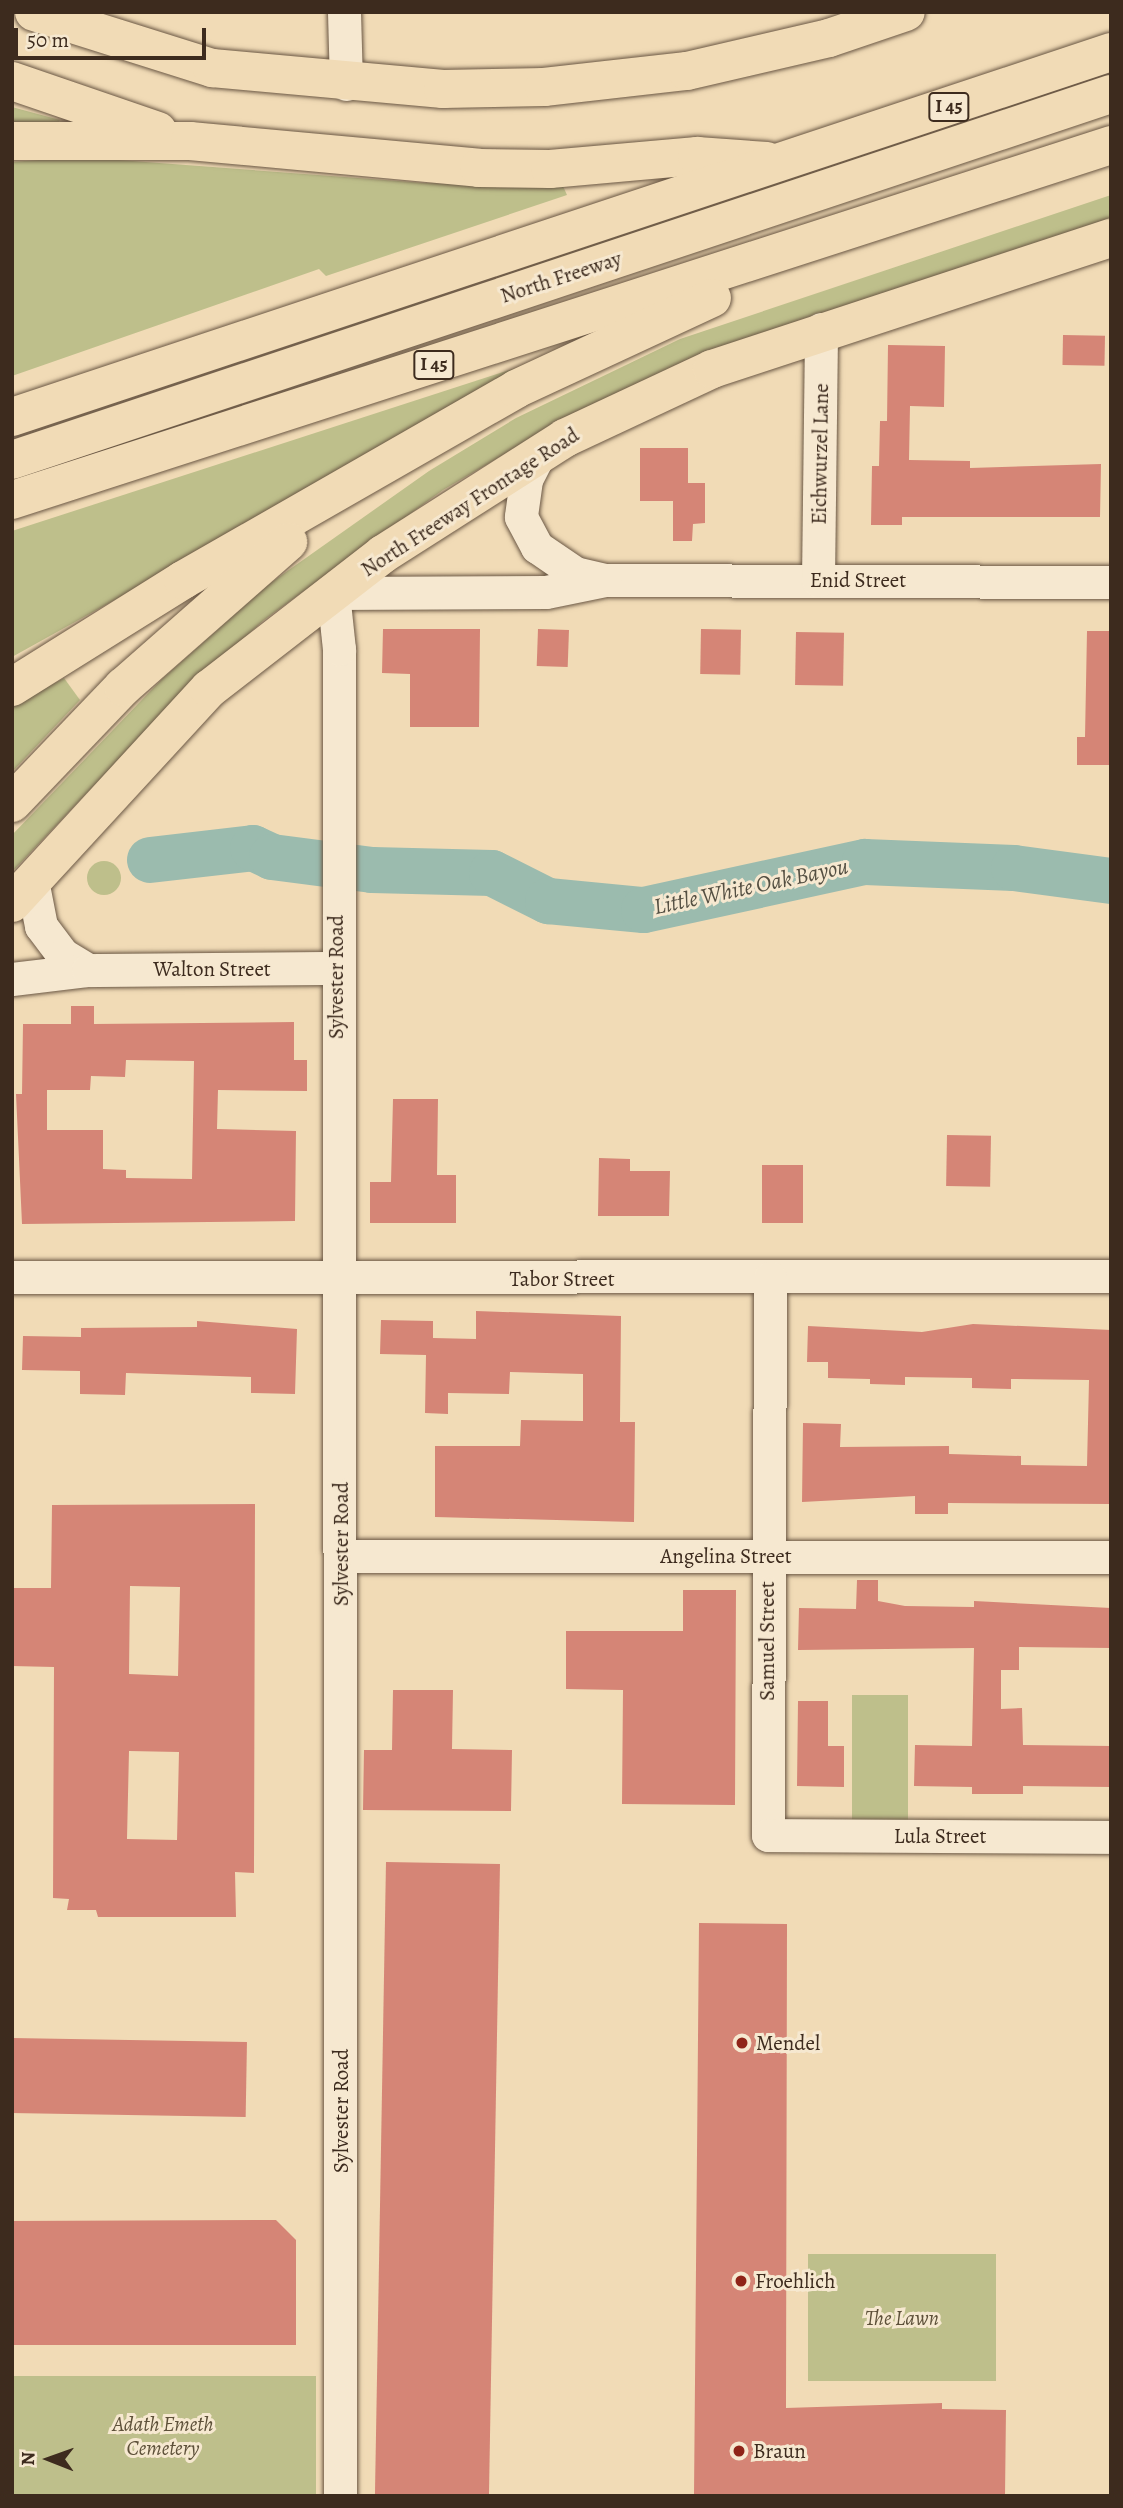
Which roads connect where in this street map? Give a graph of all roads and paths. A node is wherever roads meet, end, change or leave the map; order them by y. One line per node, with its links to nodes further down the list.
1 (34, 12): 7 (main road)
2 (344, 12): 7 (street)
3 (906, 12): 4 (main road)
4 (829, 25): 7 (main road)
5 (1111, 52): 12 (main road, North Freeway / I 45)
6 (12, 81): 10 (main road)
7 (346, 84)
8 (1111, 94): 18 (main road, North Freeway)
9 (12, 141): 10 (main road)
10 (190, 141): 12 (main road)
11 (1111, 145): 13 (main road, I 45)
12 (787, 162): 16 (main road, North Freeway / I 45)
13 (857, 230): 19 (main road); 20 (main road, I 45)
14 (1111, 238): 15 (main road, North Freeway Frontage Road)
15 (821, 329): 17 (main road, North Freeway Frontage Road); 22 (street, Eichwurzel Lane)
16 (12, 417)
17 (539, 454): 21 (street, Enid Street); 24 (main road, North Freeway Frontage Road)
18 (12, 460)
19 (363, 480): 25 (main road); 26 (main road)
20 (12, 500)
21 (605, 580): 22 (street, Enid Street); 24 (street, Enid Street)
22 (818, 580): 23 (street, Enid Street)
23 (1111, 582)
24 (333, 593): 27 (main road, North Freeway Frontage Road); 28 (street, Sylvester Road)
25 (12, 687)
26 (12, 803)
27 (22, 891): 29 (street)
28 (336, 952): 29 (street, Walton Street); 34 (street, Sylvester Road)
29 (88, 970): 30 (street, Walton Street)
30 (12, 979)
31 (1111, 1276): 33 (street, Tabor Street)
32 (12, 1277): 34 (street, Tabor Street)
33 (770, 1278): 34 (street, Tabor Street); 36 (street, Samuel Street)
34 (338, 1279): 35 (street, Sylvester Road)
35 (342, 1556): 36 (street, Angelina Street); 40 (street, Sylvester Road)
36 (767, 1556): 37 (street, Angelina Street); 38 (street, Samuel Street)
37 (1111, 1557)
38 (768, 1835): 39 (street, Lula Street)
39 (1111, 1837)
40 (340, 2496)

